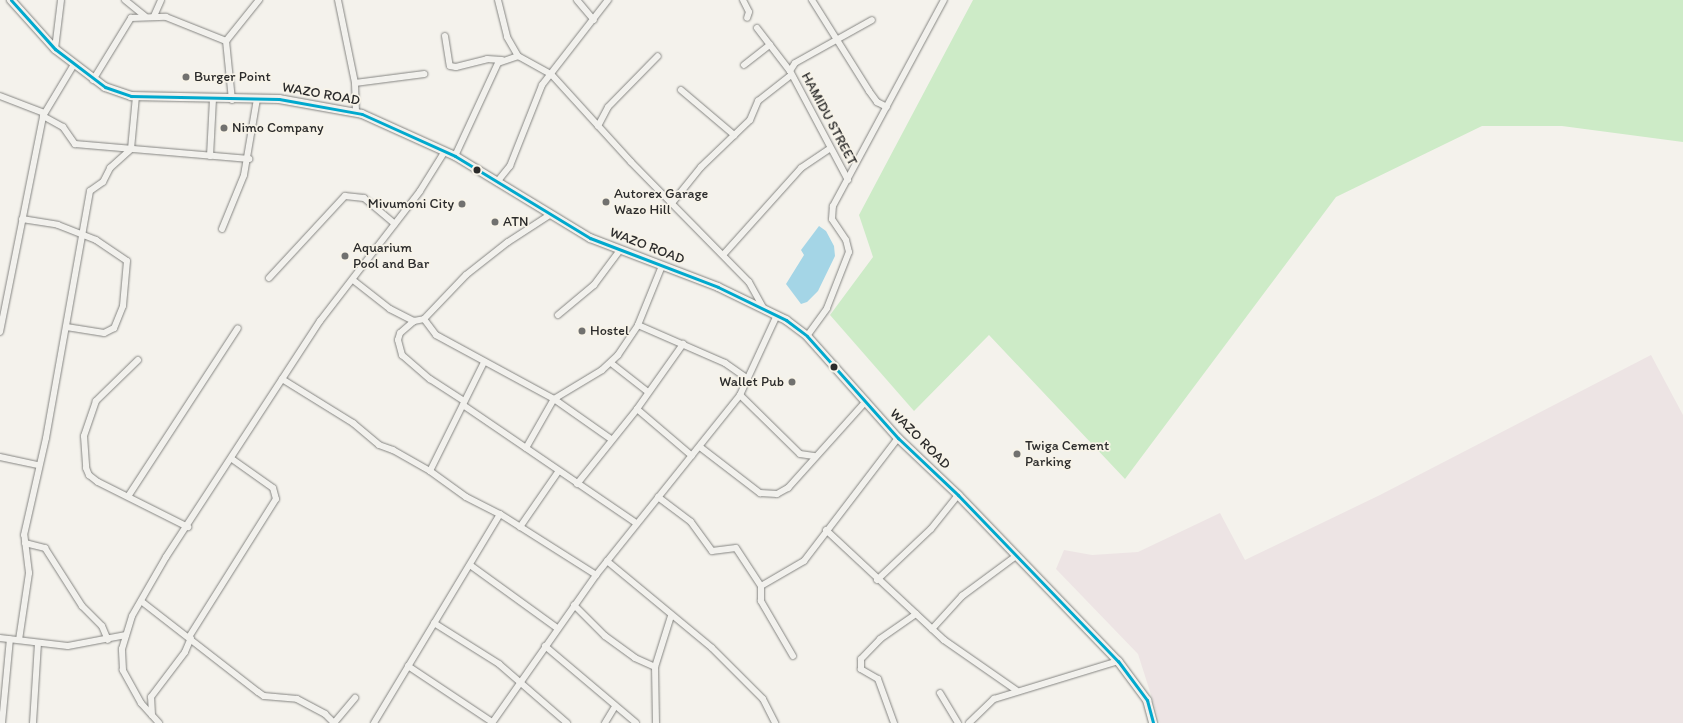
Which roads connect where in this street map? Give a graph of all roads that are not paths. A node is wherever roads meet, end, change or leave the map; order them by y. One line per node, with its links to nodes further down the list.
1 (11, 0): 23 (main road, WAZO ROAD)
2 (61, 0): 23 (street)
3 (125, 0): 13 (street)
4 (161, 0): 14 (street)
5 (259, 0): 21 (street)
6 (338, 0): 33 (street)
7 (498, 0): 24 (street)
8 (577, 0): 16 (street)
9 (608, 0): 16 (street)
10 (743, 0): 15 (street)
11 (812, 0): 20 (street)
12 (944, 0): 40 (street)
13 (145, 16): 14 (street); 32 (street)
14 (154, 16): 21 (street)
15 (747, 18)
16 (594, 20): 31 (street)
17 (872, 20): 20 (street, HAMIDU STREET)
18 (757, 28): 22 (street)
19 (445, 36): 26 (street)
20 (836, 40): 29 (street, HAMIDU STREET); 40 (street)
21 (226, 42): 39 (street)
22 (770, 45): 27 (street); 29 (street)
23 (55, 49): 28 (main road, WAZO ROAD)
24 (518, 56): 26 (street); 31 (street)
25 (658, 56): 43 (street)
26 (502, 60): 49 (street)
27 (744, 65)
28 (73, 66): 32 (main road, WAZO ROAD); 42 (street)
29 (790, 73): 44 (street); 46 (street, HAMIDU STREET)
30 (424, 74): 33 (street)
31 (551, 74): 43 (street); 52 (street)
32 (93, 80): 36 (main road, WAZO ROAD)
33 (355, 83): 41 (street)
34 (681, 90): 44 (street)
35 (0, 96): 42 (street)
36 (136, 96): 37 (main road, WAZO ROAD); 45 (street)
37 (213, 99): 39 (main road, WAZO ROAD); 48 (street)
38 (258, 99): 39 (main road, WAZO ROAD); 41 (main road, WAZO ROAD); 50 (street)
39 (232, 100)
40 (887, 107): 51 (street)
41 (356, 112): 47 (main road, WAZO ROAD)
42 (44, 114): 45 (street); 55 (street)
43 (598, 126): 53 (street)
44 (734, 135): 53 (street)
45 (131, 148): 48 (street); 58 (street)
46 (829, 149): 51 (street, HAMIDU STREET); 60 (street)
47 (445, 151): 49 (main road, WAZO ROAD); 56 (street)
48 (210, 156): 50 (street)
49 (455, 156): 52 (main road, WAZO ROAD)
50 (249, 159): 57 (street)
51 (848, 180): 73 (street)
52 (497, 182): 54 (main road, WAZO ROAD)
53 (672, 203): 60 (street)
54 (551, 214): 59 (main road, WAZO ROAD); 67 (street)
55 (22, 219): 58 (street); 72 (street)
56 (395, 224): 62 (street); 63 (street)
57 (222, 229)
58 (81, 235): 70 (street); 70 (street)
59 (620, 250): 61 (main road, WAZO ROAD); 65 (street)
60 (723, 255): 64 (street)
61 (662, 266): 64 (main road, WAZO ROAD); 69 (street)
62 (269, 278)
63 (353, 280): 68 (street); 78 (street)
64 (763, 307): 66 (main road, WAZO ROAD)
65 (558, 315)
66 (777, 315): 73 (main road, WAZO ROAD); 79 (street)
67 (424, 319): 68 (street); 76 (street)
68 (414, 321): 84 (street)
69 (638, 325): 74 (street); 77 (street)
70 (66, 327): 94 (street)
71 (238, 328): 99 (street)
72 (0, 332)
73 (807, 336): 83 (main road, WAZO ROAD)
74 (683, 344): 79 (street); 80 (street)
75 (138, 360): 99 (street)
76 (484, 362): 82 (street); 84 (street)
77 (611, 363): 80 (street); 82 (street)
78 (282, 379): 93 (street); 95 (street)
79 (748, 379): 81 (street)
80 (648, 392): 85 (street)
81 (740, 395): 88 (street); 91 (street)
82 (554, 399): 87 (street); 89 (street)
83 (866, 400): 86 (main road, WAZO ROAD); 91 (street)
84 (464, 403): 89 (street); 95 (street)
85 (637, 409): 87 (street); 90 (street)
86 (898, 438): 98 (main road, WAZO ROAD); 105 (street)
87 (611, 439): 97 (street)
88 (700, 447): 90 (street); 91 (street)
89 (526, 448): 96 (street)
90 (692, 456): 100 (street)
91 (814, 456)
92 (0, 457): 94 (street)
93 (232, 459): 103 (street); 122 (street)
94 (38, 465): 106 (street)
95 (430, 471): 101 (street)
96 (558, 472): 97 (street); 104 (street)
97 (577, 484): 102 (street)
98 (958, 495): 107 (main road, WAZO ROAD); 111 (street)
99 (129, 496): 103 (street)
100 (658, 497): 102 (street); 112 (street)
101 (500, 514): 104 (street); 109 (street)
102 (636, 523): 108 (street)
103 (188, 527): 113 (street)
104 (520, 527): 110 (street)
105 (826, 530): 111 (street); 112 (street)
106 (25, 544): 124 (street); 125 (street)
107 (1016, 556): 119 (street); 129 (main road, WAZO ROAD)
108 (607, 561): 110 (street); 116 (street)
109 (470, 565): 117 (street); 118 (street)
110 (596, 575): 114 (street)
111 (877, 580): 115 (street)
112 (761, 586): 128 (street)
113 (141, 601): 120 (street); 122 (street)
114 (574, 605): 118 (street); 131 (street)
115 (916, 614): 119 (street); 149 (street)
116 (671, 616): 131 (street); 148 (street)
117 (434, 623): 130 (street); 132 (street)
118 (557, 628): 127 (street)
119 (932, 629): 133 (street)
120 (126, 635): 125 (street); 137 (street)
121 (0, 638): 123 (street)
122 (190, 638): 137 (street); 142 (street)
123 (10, 639): 124 (street); 139 (street)
124 (19, 640): 126 (street)
125 (108, 640): 126 (street)
126 (38, 643): 140 (street)
127 (545, 646): 132 (street); 136 (street)
128 (793, 656)
129 (1118, 661): 133 (street); 152 (main road, WAZO ROAD)
130 (408, 666): 138 (street); 143 (street)
131 (655, 667): 147 (street)
132 (520, 682): 138 (street); 144 (street)
133 (1016, 690): 151 (street)
134 (940, 694): 150 (street)
135 (355, 698): 142 (street)
136 (614, 708): 145 (street); 146 (street)
137 (152, 718): 141 (street)
138 (492, 722)
139 (2, 723)
140 (33, 723)
141 (159, 723)
142 (334, 723)
143 (374, 723)
144 (567, 723)
145 (605, 723)
146 (636, 723)
147 (656, 723)
148 (775, 723)
149 (894, 723)
150 (958, 723)
151 (968, 723)
152 (1153, 723)

